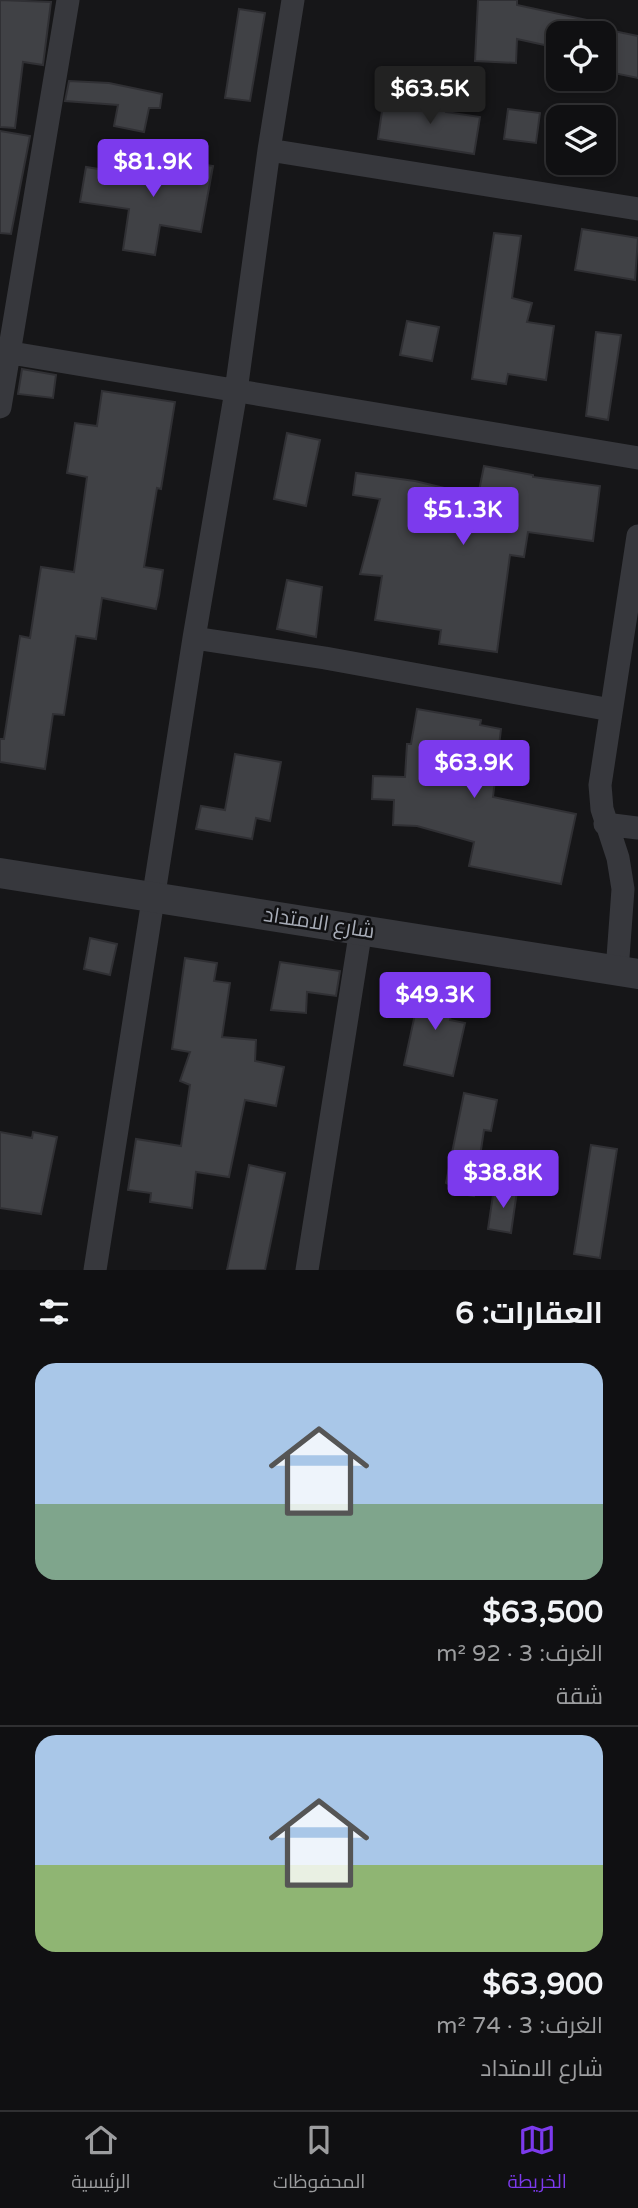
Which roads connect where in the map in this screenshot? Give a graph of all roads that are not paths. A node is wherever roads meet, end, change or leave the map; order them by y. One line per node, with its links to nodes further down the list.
1 (68, 0): 5 (street)
2 (293, 0): 3 (street)
3 (269, 150): 4 (street); 6 (street)
4 (638, 209)
5 (4, 352): 6 (street); 7 (street)
6 (236, 391): 8 (street); 10 (street)
7 (0, 407)
8 (638, 458)
9 (638, 536): 11 (street)
10 (194, 638): 11 (street); 15 (street)
11 (611, 710): 12 (street)
12 (605, 824): 13 (street); 17 (street)
13 (638, 828)
14 (0, 873): 15 (street, شارع الامتداد)
15 (153, 898): 16 (street, شارع الامتداد); 18 (street)
16 (360, 929): 17 (street, شارع الامتداد); 19 (street)
17 (628, 973)
18 (95, 1270)
19 (307, 1270)

